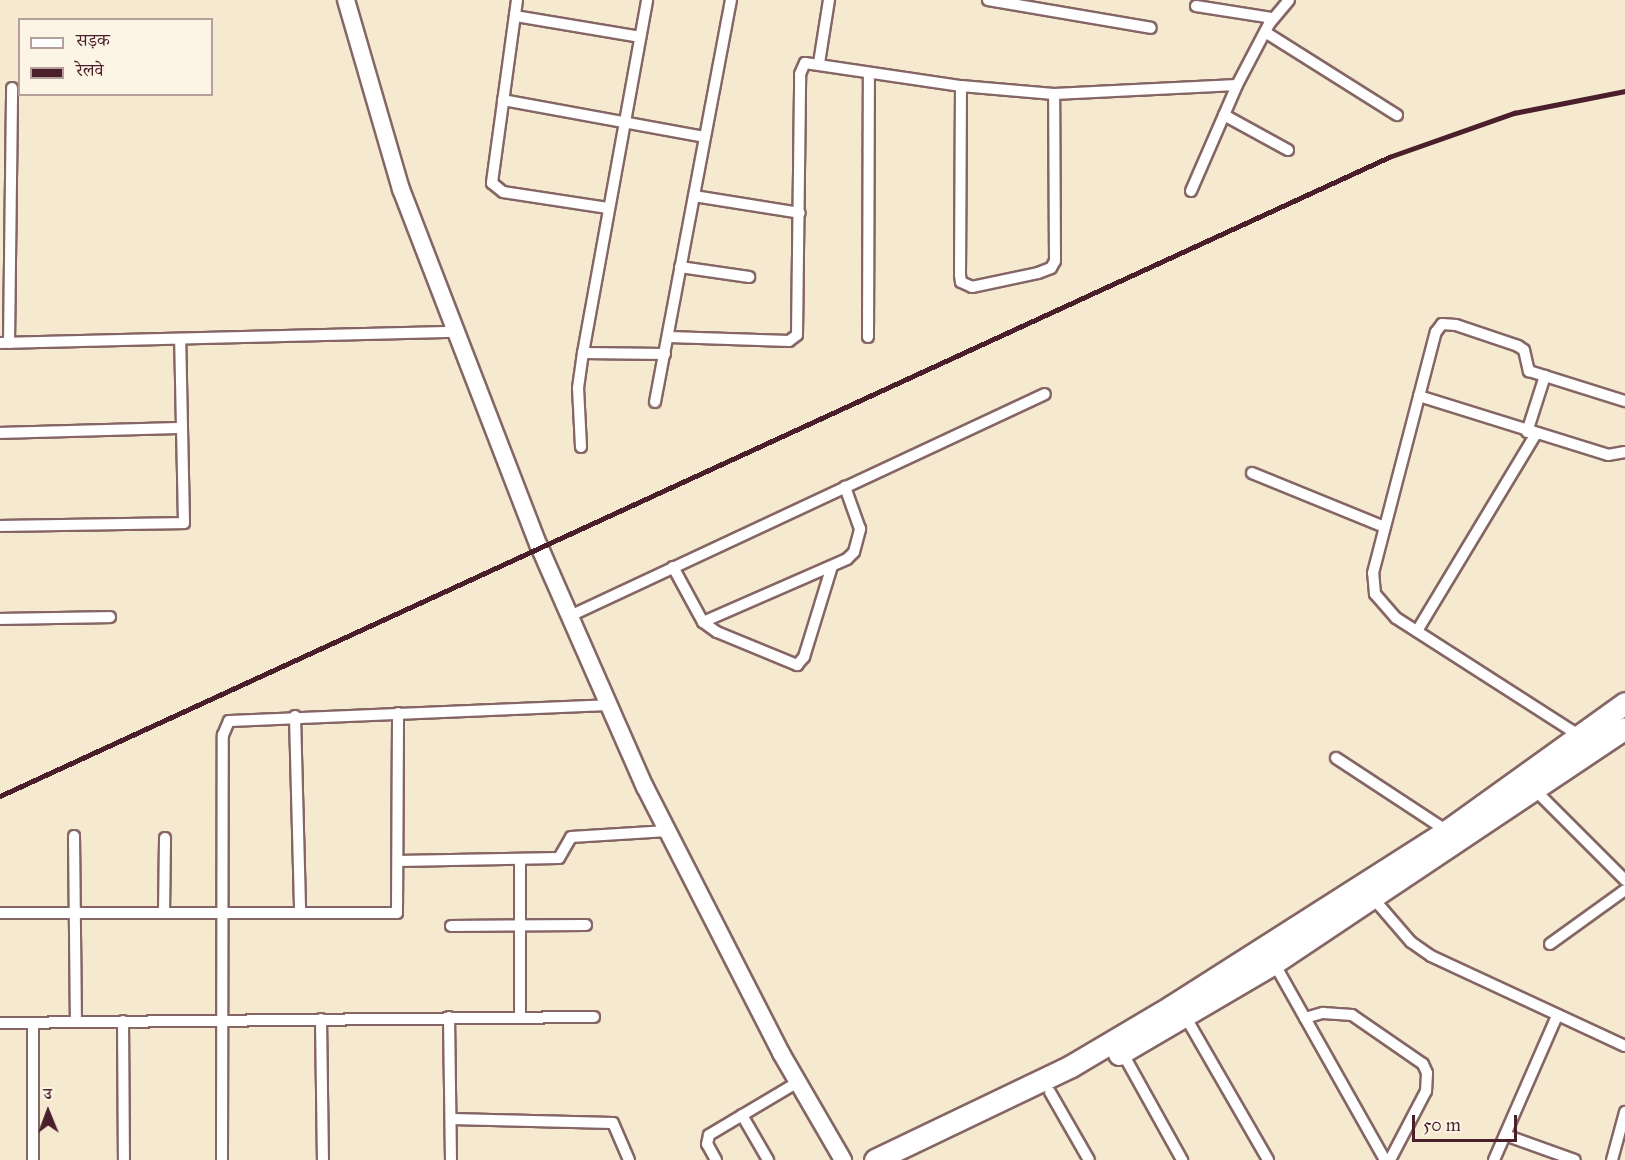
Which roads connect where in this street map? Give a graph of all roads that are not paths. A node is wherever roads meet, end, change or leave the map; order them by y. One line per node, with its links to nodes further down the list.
1 (346, 0): 32 (main road)
2 (518, 0): 9 (street)
3 (647, 0): 13 (street)
4 (731, 0): 24 (street)
5 (829, 0): 14 (street)
6 (988, 0): 11 (street)
7 (1289, 0): 10 (street)
8 (1196, 6): 10 (street)
9 (515, 16): 13 (street); 20 (street)
10 (1273, 18): 12 (street)
11 (1151, 28)
12 (1265, 32): 16 (street); 22 (street)
13 (640, 37): 23 (street)
14 (819, 63): 15 (street); 29 (street)
15 (869, 73): 17 (street); 34 (street)
16 (1237, 85): 19 (street); 21 (street)
17 (961, 86): 19 (street); 19 (street)
18 (12, 88): 36 (street)
19 (1054, 93)
20 (503, 100): 23 (street); 28 (street)
21 (1224, 115): 25 (street); 26 (street)
22 (1397, 115)
23 (625, 123): 24 (street); 28 (street)
24 (705, 137): 27 (street)
25 (1288, 150)
26 (1191, 191)
27 (694, 196): 29 (street); 30 (street)
28 (608, 208): 37 (street)
29 (800, 213): 33 (street)
30 (680, 267): 31 (street); 33 (street)
31 (749, 278)
32 (456, 332): 35 (street); 55 (main road)
33 (669, 337): 38 (street)
34 (868, 337)
35 (180, 339): 36 (street); 44 (street)
36 (4, 343)
37 (583, 353): 38 (street); 47 (street)
38 (665, 354): 43 (street)
39 (1545, 376): 41 (street); 42 (street); 46 (street)
40 (1045, 394): 50 (street)
41 (1419, 396): 46 (street); 52 (street)
42 (1625, 401)
43 (656, 402)
44 (182, 428): 45 (street); 51 (street)
45 (0, 433)
46 (1531, 433): 48 (street); 59 (street)
47 (581, 447)
48 (1625, 452)
49 (1252, 473): 52 (street)
50 (845, 487): 53 (street); 54 (street)
51 (0, 526)
52 (1383, 526): 59 (street)
53 (832, 566): 58 (street); 58 (street)
54 (673, 567): 55 (street); 58 (street)
55 (570, 616): 61 (main road)
56 (110, 617): 57 (street)
57 (0, 619)
58 (703, 622)
59 (1417, 631): 65 (street)
60 (1625, 703): 65 (highway)
61 (609, 705): 62 (street); 68 (main road)
62 (398, 713): 63 (street); 73 (street)
63 (295, 716): 78 (street); 79 (street)
64 (1624, 729): 67 (highway)
65 (1580, 736): 69 (highway)
66 (1336, 758): 69 (street)
67 (1534, 789): 74 (street); 76 (highway)
68 (668, 831): 72 (street); 101 (main road)
69 (1447, 831): 116 (highway)
70 (74, 836): 81 (street)
71 (165, 838): 77 (street)
72 (520, 859): 73 (street); 82 (street)
73 (398, 861): 79 (street)
74 (1625, 880)
75 (1625, 890): 85 (street)
76 (1373, 898): 86 (highway); 88 (street)
77 (164, 912): 78 (street); 81 (street)
78 (224, 912): 79 (street); 94 (street)
79 (300, 912)
80 (0, 913): 81 (street)
81 (75, 913): 95 (street)
82 (520, 925): 83 (street); 84 (street); 91 (street)
83 (585, 925)
84 (451, 926)
85 (1550, 944)
86 (1274, 963): 87 (highway); 92 (street)
87 (1185, 1016): 100 (highway); 120 (street)
88 (1557, 1016): 99 (street); 106 (street)
89 (449, 1017): 91 (street); 93 (street); 105 (street)
90 (594, 1017): 91 (street)
91 (520, 1018)
92 (1305, 1018): 121 (street); 122 (street)
93 (321, 1019): 94 (street); 110 (street)
94 (223, 1020): 96 (street); 109 (street)
95 (76, 1022): 96 (street); 98 (street)
96 (123, 1022): 108 (street)
97 (0, 1023): 98 (street)
98 (33, 1023): 107 (street)
99 (1625, 1046)
100 (1122, 1052): 102 (highway); 119 (street)
101 (798, 1082): 104 (street); 115 (main road)
102 (1050, 1092): 117 (highway); 118 (street)
103 (1625, 1112): 125 (street)
104 (742, 1115): 113 (street); 114 (street)
105 (451, 1119): 111 (street); 112 (street)
106 (1505, 1135): 123 (street); 124 (street)
107 (33, 1160)
108 (124, 1160)
109 (222, 1160)
110 (323, 1160)
111 (452, 1160)
112 (629, 1160)
113 (716, 1160)
114 (768, 1160)
115 (843, 1160)
116 (875, 1160)
117 (909, 1160)
118 (1089, 1160)
119 (1182, 1160)
120 (1268, 1160)
121 (1385, 1160)
122 (1390, 1160)
123 (1494, 1160)
124 (1575, 1160)
125 (1612, 1160)

